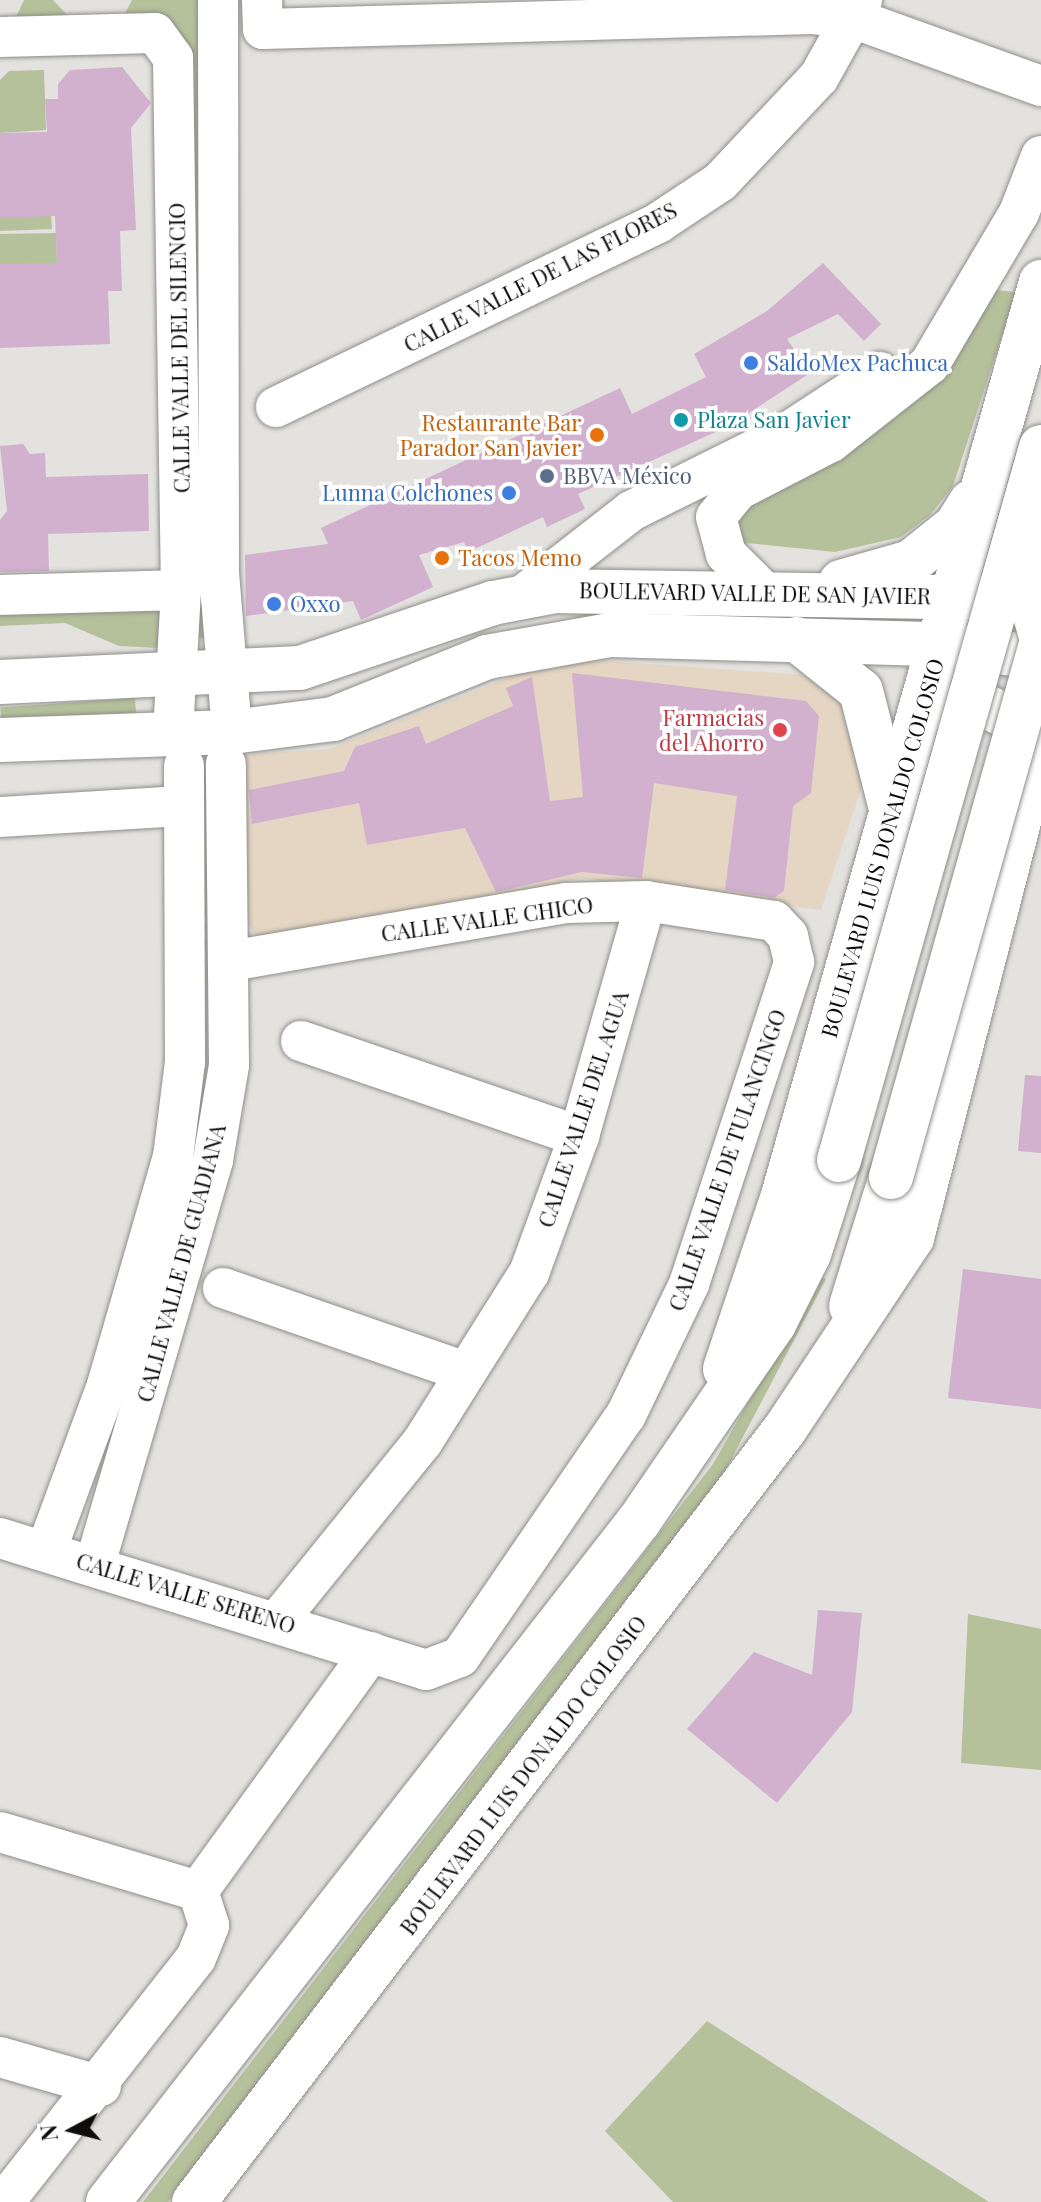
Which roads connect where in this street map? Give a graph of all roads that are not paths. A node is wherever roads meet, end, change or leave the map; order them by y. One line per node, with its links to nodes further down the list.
1 (112, 0): 6 (street)
2 (218, 0): 30 (street, CALLE VALLE DEL SILENCIO)
3 (814, 7): 4 (street); 5 (street)
4 (859, 10): 8 (street); 11 (street, CALLE VALLE DE LAS FLORES)
5 (262, 14)
6 (92, 34): 7 (street); 19 (street, CALLE VALLE DEL SILENCIO)
7 (0, 37)
8 (1041, 86)
9 (1041, 156): 12 (street)
10 (1041, 282): 15 (main road, BOULEVARD LUIS DONALDO COLOSIO)
11 (276, 407)
12 (833, 424): 14 (street); 16 (street)
13 (1041, 447): 49 (main road, BOULEVARD LUIS DONALDO COLOSIO, bridge)
14 (658, 500): 16 (street); 23 (street)
15 (977, 504): 18 (main road); 20 (main road); 21 (main road, BOULEVARD LUIS DONALDO COLOSIO)
16 (716, 517): 20 (street)
17 (1041, 530): 25 (main road, bridge)
18 (1041, 553)
19 (181, 590): 22 (street); 31 (street, CALLE VALLE DEL SILENCIO)
20 (782, 593): 21 (main road, BOULEVARD VALLE DE SAN JAVIER); 23 (main road, BOULEVARD VALLE DE SAN JAVIER)
21 (952, 593): 24 (main road, BOULEVARD VALLE DE SAN JAVIER); 27 (main road, BOULEVARD LUIS DONALDO COLOSIO)
22 (0, 595)
23 (522, 596): 30 (main road, BOULEVARD VALLE DE SAN JAVIER)
24 (1041, 609)
25 (1041, 636)
26 (796, 639): 27 (main road, BOULEVARD VALLE DE SAN JAVIER); 36 (main road, BOULEVARD VALLE DE SAN JAVIER); 40 (main road)
27 (939, 644): 29 (main road, BOULEVARD VALLE DE SAN JAVIER); 33 (main road, BOULEVARD LUIS DONALDO COLOSIO)
28 (1041, 644): 47 (main road, BOULEVARD LUIS DONALDO COLOSIO, bridge)
29 (1041, 658)
30 (231, 676): 31 (main road, BOULEVARD VALLE DE SAN JAVIER); 36 (street, CALLE VALLE DEL SILENCIO)
31 (175, 677): 32 (main road, BOULEVARD VALLE DE SAN JAVIER); 37 (street, CALLE VALLE DEL SILENCIO)
32 (0, 682)
33 (922, 707): 34 (main road); 40 (main road, BOULEVARD LUIS DONALDO COLOSIO)
34 (1041, 734): 47 (main road, BOULEVARD LUIS DONALDO COLOSIO)
35 (0, 740): 37 (main road, BOULEVARD VALLE DE SAN JAVIER)
36 (229, 748): 37 (main road, BOULEVARD VALLE DE SAN JAVIER); 43 (street, CALLE VALLE DE GUADIANA)
37 (178, 750): 38 (street, CALLE VALLE DE GUADIANA)
38 (182, 806): 39 (street); 51 (street, CALLE VALLE DE GUADIANA)
39 (0, 817)
40 (892, 820): 49 (main road, BOULEVARD LUIS DONALDO COLOSIO)
41 (646, 901): 42 (street, CALLE VALLE CHICO); 43 (street, CALLE VALLE CHICO); 45 (street, CALLE VALLE DEL AGUA)
42 (788, 936): 54 (street, CALLE VALLE DE TULANCINGO)
43 (229, 961): 52 (street, CALLE VALLE DE GUADIANA)
44 (301, 1041): 45 (street)
45 (579, 1136): 48 (street, CALLE VALLE DEL AGUA)
46 (223, 1288): 48 (street)
47 (841, 1339): 61 (main road, BOULEVARD LUIS DONALDO COLOSIO)
48 (466, 1372): 53 (street, CALLE VALLE DEL AGUA)
49 (711, 1409): 60 (main road, BOULEVARD LUIS DONALDO COLOSIO)
50 (0, 1538): 51 (street, CALLE VALLE SERENO)
51 (46, 1551): 52 (street, CALLE VALLE SERENO)
52 (95, 1564): 53 (street, CALLE VALLE SERENO)
53 (279, 1619): 54 (street, CALLE VALLE SERENO)
54 (371, 1652): 56 (street)
55 (0, 1832): 56 (street)
56 (198, 1891): 58 (street)
57 (0, 2057): 58 (street)
58 (101, 2086): 59 (street)
59 (4, 2202)
60 (108, 2202)
61 (194, 2202)

